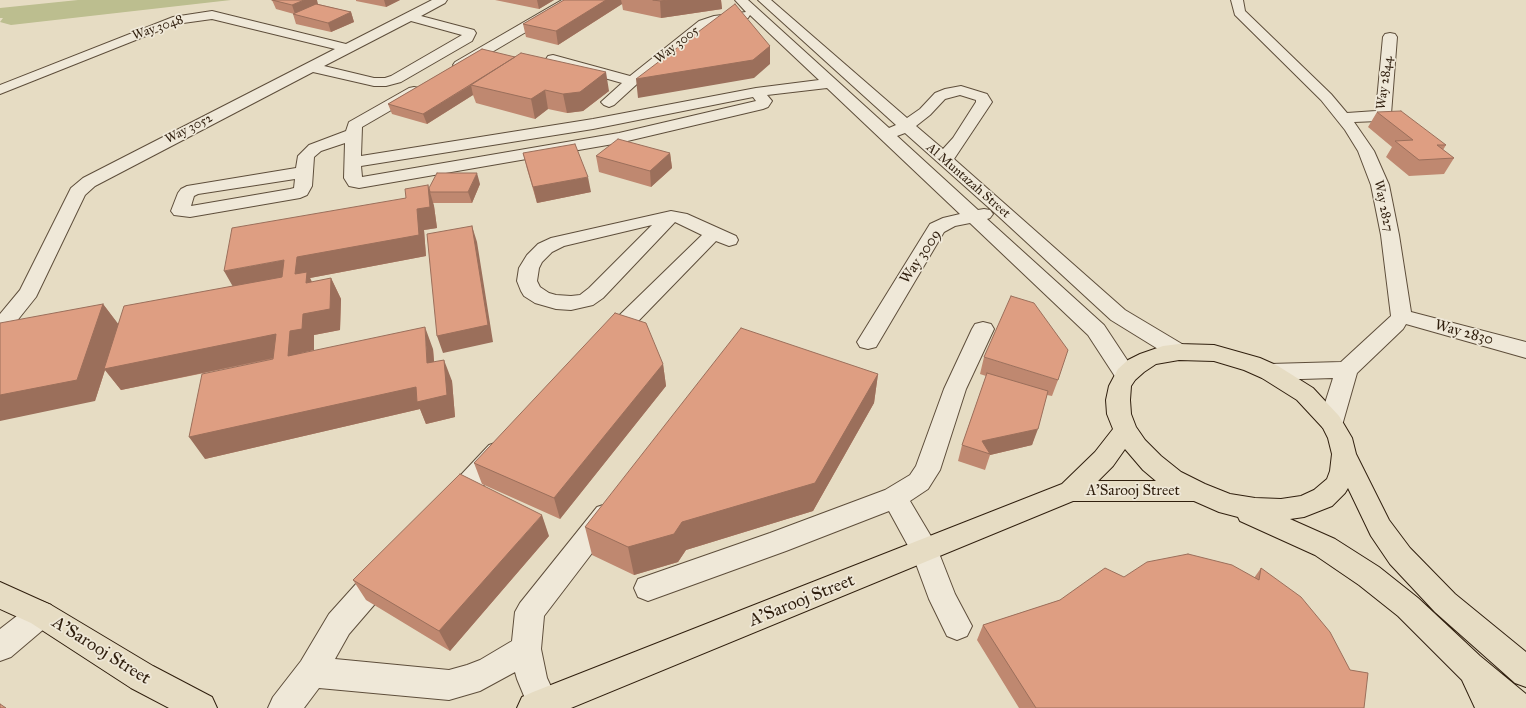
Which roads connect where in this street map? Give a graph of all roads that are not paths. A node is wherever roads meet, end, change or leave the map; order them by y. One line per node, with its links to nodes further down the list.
1 (441, 0): 6 (street, Way 3052)
2 (571, 0): 13 (street)
3 (741, 0): 5 (street, Al Muntazah Street)
4 (1237, 0): 20 (street, Way 2827)
5 (760, 7): 7 (street, Al Muntazah Street); 9 (street, Al Muntazah Street); 14 (street, Way 3005)
6 (408, 16): 10 (street, Way 3052); 12 (street)
7 (802, 34): 9 (street); 22 (street, Al Muntazah Street)
8 (1390, 37): 20 (street, Way 2844)
9 (782, 38): 15 (street, Al Muntazah Street)
10 (346, 48): 12 (street, Way 3052); 17 (street, Way 3048)
11 (553, 59): 14 (street)
12 (310, 67): 33 (street, Way 3052)
13 (450, 71)
14 (632, 80): 19 (street, Way 3005)
15 (831, 82): 18 (street); 25 (street, Al Muntazah Street)
16 (423, 86): 23 (street)
17 (0, 90)
18 (756, 92): 21 (street); 24 (street)
19 (609, 102)
20 (1343, 118): 32 (street, Way 2827)
21 (620, 119): 24 (street); 27 (street)
22 (906, 126): 25 (street); 26 (street, Al Muntazah Street); 26 (street)
23 (353, 134): 27 (street); 28 (street)
24 (631, 135): 27 (street)
25 (889, 137): 31 (street, Al Muntazah Street)
26 (946, 161): 29 (street, Al Muntazah Street)
27 (352, 163)
28 (304, 172): 28 (street)
29 (1002, 210): 31 (street, Way 3009); 37 (street, Al Muntazah Street)
30 (671, 216): 30 (street); 38 (street)
31 (973, 216): 35 (street, Way 3009); 41 (street, Al Muntazah Street)
32 (1399, 320): 36 (street, Way 2830); 39 (street)
33 (0, 324)
34 (983, 329): 49 (street)
35 (868, 342)
36 (1526, 350)
37 (1179, 352): 40 (main road); 41 (main road)
38 (591, 356)
39 (1348, 370): 40 (street); 42 (street)
40 (1270, 372): 42 (main road)
41 (1126, 375): 43 (main road)
42 (1331, 422): 45 (main road)
43 (1125, 430): 46 (main road, A'Sarooj Street); 47 (main road)
44 (513, 435): 51 (street)
45 (1344, 454): 50 (main road); 59 (main road)
46 (1071, 492): 47 (main road, A'Sarooj Street); 52 (main road, A'Sarooj Street)
47 (1196, 492): 50 (main road)
48 (618, 498): 60 (street)
49 (894, 498): 52 (street); 54 (street)
50 (1228, 504): 62 (main road)
51 (438, 518)
52 (925, 551): 57 (street); 65 (main road, A'Sarooj Street)
53 (401, 557): 63 (street)
54 (648, 588)
55 (0, 595): 56 (main road, A'Sarooj Street)
56 (41, 614): 58 (street); 66 (main road, A'Sarooj Street)
57 (957, 626)
58 (0, 647)
59 (1498, 648): 61 (main road); 64 (main road)
60 (526, 649): 63 (street); 65 (street)
61 (1526, 661)
62 (1469, 666): 68 (main road); 69 (main road)
63 (312, 672): 67 (street)
64 (1526, 672)
65 (538, 706)
66 (201, 708)
67 (284, 708)
68 (1492, 708)
69 (1518, 708)

